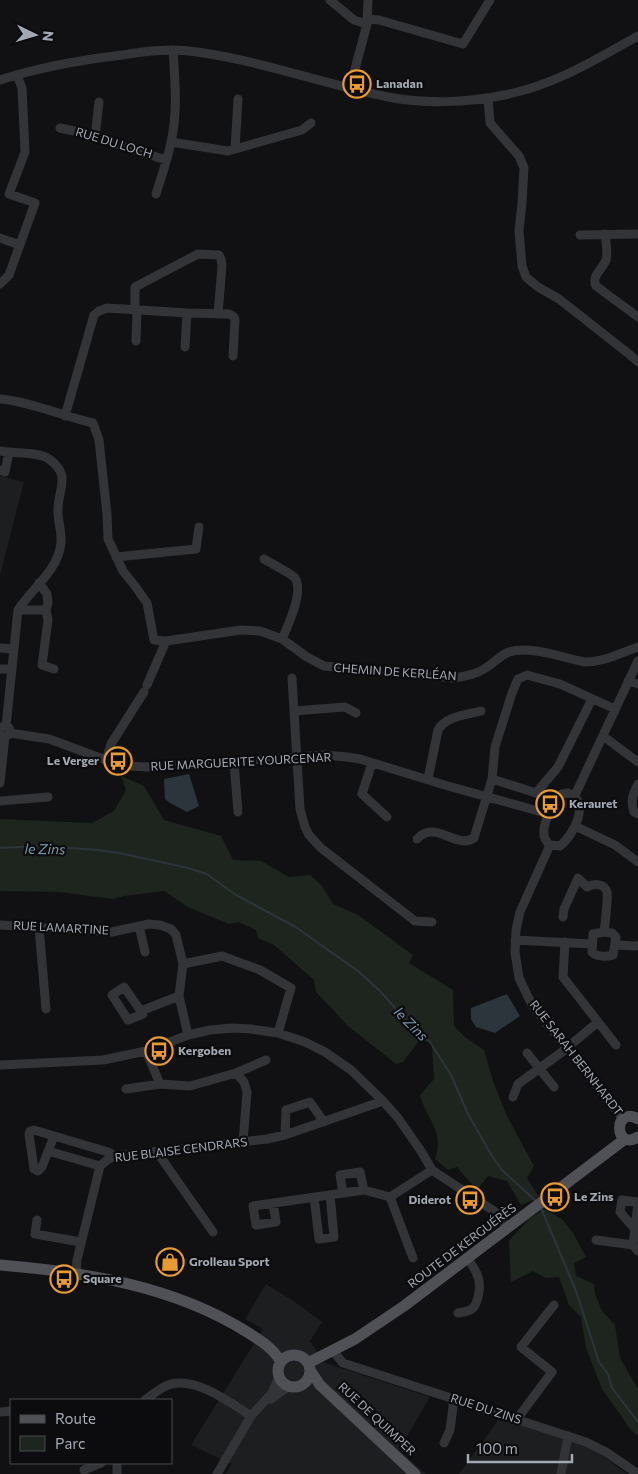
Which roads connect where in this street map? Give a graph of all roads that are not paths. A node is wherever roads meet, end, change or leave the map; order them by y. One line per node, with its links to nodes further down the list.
1 (330, 0): 4 (street)
2 (368, 0): 4 (street)
3 (490, 0): 4 (street)
4 (367, 21): 9 (street)
5 (638, 36): 10 (street)
6 (173, 50): 7 (street); 9 (street); 16 (street)
7 (17, 75): 8 (street); 19 (street)
8 (0, 80)
9 (350, 88): 10 (street)
10 (488, 98): 34 (street)
11 (238, 99): 17 (street)
12 (99, 102): 15 (street)
13 (311, 123): 17 (street)
14 (60, 128): 15 (street, RUE DU LOCH)
15 (96, 137): 18 (street, RUE DU LOCH)
16 (171, 142): 17 (street); 18 (street)
17 (236, 149)
18 (166, 160): 20 (street)
19 (4, 192): 25 (street)
20 (156, 194)
21 (605, 234): 22 (street); 23 (street); 30 (street)
22 (638, 234)
23 (580, 235)
24 (0, 238): 25 (street)
25 (20, 245): 26 (street)
26 (0, 284)
27 (136, 310): 28 (street); 29 (street); 31 (street); 36 (street)
28 (187, 314): 29 (street); 32 (street)
29 (218, 314): 33 (street)
30 (638, 317)
31 (136, 341)
32 (185, 347)
33 (233, 356)
34 (638, 362)
35 (0, 399): 36 (street)
36 (65, 416): 40 (street)
37 (4, 451): 38 (street); 42 (street)
38 (0, 470)
39 (198, 527): 40 (street)
40 (116, 557): 46 (street)
41 (264, 559): 45 (street)
42 (39, 584): 43 (street); 44 (street)
43 (18, 610): 44 (street); 49 (street)
44 (46, 610): 52 (street)
45 (282, 639): 46 (street, CHEMIN DE KERLÉAN); 47 (street, CHEMIN DE KERLÉAN)
46 (166, 641): 65 (street)
47 (638, 647)
48 (0, 648): 49 (street)
49 (13, 649): 53 (street)
50 (638, 661): 55 (street)
51 (0, 669): 53 (street)
52 (54, 669)
53 (12, 670): 62 (street)
54 (292, 678): 59 (street)
55 (628, 681): 56 (street); 58 (street)
56 (638, 684)
57 (592, 699): 58 (street); 70 (street); 70 (street)
58 (615, 709): 63 (street)
59 (294, 711): 61 (street); 64 (street)
60 (481, 711): 69 (street)
61 (356, 713)
62 (4, 732): 65 (street, RUE MARGUERITE YOURCENAR); 71 (street)
63 (603, 736): 67 (street); 73 (street)
64 (297, 756): 66 (street, RUE MARGUERITE YOURCENAR); 68 (street, RUE MARGUERITE YOURCENAR); 86 (street)
65 (106, 760): 66 (street, RUE MARGUERITE YOURCENAR)
66 (234, 762): 77 (street)
67 (638, 762)
68 (372, 763): 69 (street, RUE MARGUERITE YOURCENAR); 80 (street)
69 (428, 779): 74 (street, RUE MARGUERITE YOURCENAR)
70 (492, 779): 74 (street)
71 (0, 783)
72 (638, 784): 79 (street)
73 (575, 795): 78 (street); 81 (street)
74 (486, 796): 78 (street, RUE MARGUERITE YOURCENAR); 82 (street)
75 (48, 797): 76 (street)
76 (0, 801)
77 (238, 812)
78 (549, 814): 83 (street)
79 (638, 814)
80 (387, 816)
81 (574, 826): 83 (street); 84 (street)
82 (417, 839)
83 (550, 845): 91 (street, RUE SARAH BERNHARDT)
84 (638, 862)
85 (563, 918): 90 (street)
86 (432, 922)
87 (0, 925): 89 (street, RUE LAMARTINE)
88 (139, 926): 89 (street, RUE LAMARTINE); 96 (street); 97 (street, RUE LAMARTINE)
89 (39, 927): 99 (street)
90 (604, 932): 93 (street); 94 (street)
91 (515, 940): 92 (street); 105 (street, RUE SARAH BERNHARDT)
92 (565, 942): 93 (street); 101 (street)
93 (592, 944): 94 (street)
94 (615, 945): 95 (street)
95 (638, 945)
96 (145, 952)
97 (182, 964): 98 (street, RUE LAMARTINE); 102 (street)
98 (179, 996): 100 (street); 103 (street, RUE LAMARTINE)
99 (46, 1009)
100 (141, 1011)
101 (598, 1022): 104 (street); 105 (street)
102 (278, 1033): 103 (street); 116 (street)
103 (188, 1035): 106 (street)
104 (616, 1045)
105 (566, 1048): 110 (street); 117 (street, RUE SARAH BERNHARDT)
106 (146, 1052): 109 (street); 112 (street)
107 (527, 1053): 110 (street)
108 (266, 1060): 111 (street)
109 (0, 1065)
110 (540, 1068): 113 (street); 115 (street)
111 (236, 1073): 112 (street); 124 (street)
112 (160, 1084): 114 (street)
113 (554, 1087)
114 (126, 1089)
115 (513, 1097)
116 (383, 1101): 119 (street, RUE BLAISE CENDRARS); 129 (street)
117 (623, 1119): 118 (main road); 123 (main road)
118 (638, 1120)
119 (324, 1122): 120 (street, RUE BLAISE CENDRARS); 120 (street)
120 (285, 1135): 124 (street, RUE BLAISE CENDRARS)
121 (54, 1136): 125 (street); 125 (street); 127 (street)
122 (638, 1138): 123 (main road)
123 (625, 1139): 138 (main road, ROUTE DE KERGUÉRÈS)
124 (243, 1142): 126 (street, RUE BLAISE CENDRARS)
125 (48, 1152): 128 (street)
126 (157, 1152): 127 (street, RUE BLAISE CENDRARS); 140 (street)
127 (115, 1156): 128 (street, RUE BLAISE CENDRARS)
128 (100, 1166): 142 (street, RUE BLAISE CENDRARS)
129 (432, 1170): 134 (street); 138 (street)
130 (364, 1190): 131 (street); 131 (street); 134 (street)
131 (343, 1193): 132 (street)
132 (330, 1195): 133 (street); 133 (street)
133 (314, 1197): 135 (street)
134 (390, 1197): 144 (street)
135 (273, 1203)
136 (638, 1203): 139 (street); 139 (street)
137 (37, 1220): 142 (street)
138 (508, 1228): 145 (main road, ROUTE DE KERGUÉRÈS)
139 (634, 1228): 143 (street)
140 (213, 1232)
141 (596, 1240): 143 (street)
142 (81, 1242): 147 (street, RUE BLAISE CENDRARS)
143 (635, 1248)
144 (413, 1258)
145 (468, 1259): 149 (street); 150 (main road, ROUTE DE KERGUÉRÈS)
146 (0, 1265): 147 (main road)
147 (76, 1274): 151 (main road)
148 (554, 1305): 162 (street)
149 (458, 1313)
150 (333, 1351): 152 (main road, ROUTE DE KERGUÉRÈS); 157 (street, RUE DU ZINS)
151 (285, 1358): 152 (main road); 153 (main road)
152 (309, 1366): 154 (main road); 155 (main road, RUE DE QUIMPER)
153 (279, 1377): 156 (main road); 161 (street)
154 (304, 1383): 155 (main road, RUE DE QUIMPER); 156 (main road)
155 (320, 1385): 169 (main road, RUE DE QUIMPER)
156 (289, 1386): 168 (street)
157 (454, 1398): 162 (street, RUE DU ZINS); 164 (street)
158 (147, 1399): 161 (street)
159 (10, 1411): 160 (street)
160 (0, 1412)
161 (252, 1416): 167 (street)
162 (517, 1420): 163 (street, RUE DU ZINS)
163 (568, 1436): 170 (street); 171 (street, RUE DU ZINS)
164 (444, 1443)
165 (99, 1464): 166 (street)
166 (84, 1470)
167 (217, 1474)
168 (221, 1474)
169 (415, 1474)
170 (561, 1474)
171 (638, 1474)

